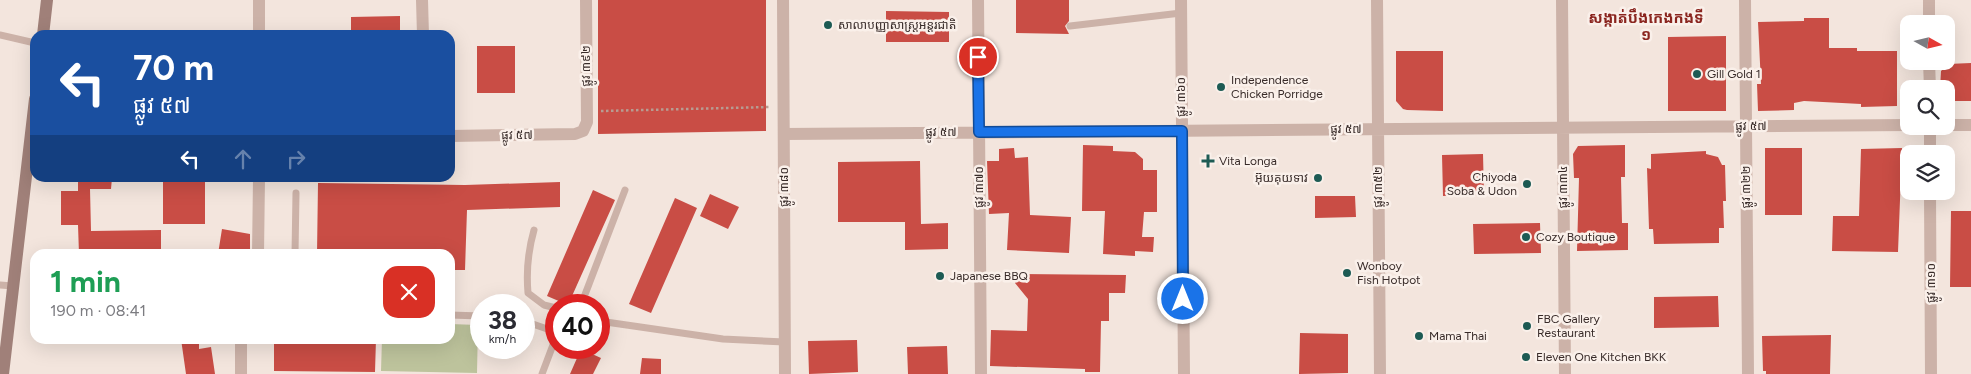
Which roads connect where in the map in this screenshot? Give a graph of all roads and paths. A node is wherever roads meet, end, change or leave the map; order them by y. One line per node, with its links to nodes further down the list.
1 (46, 0): 14 (main road)
2 (259, 0): 15 (street)
3 (422, 0): 16 (street)
4 (586, 0): 20 (street, ផ្លូវ ៣៩២)
5 (784, 0): 19 (street, ផ្លូវ ៣៨០)
6 (978, 0): 29 (street, ផ្លូវ ៣៧០)
7 (1377, 0): 26 (street, ផ្លូវ ៣៥២)
8 (1562, 0): 25 (street, ផ្លូវ ៣៣៤)
9 (1745, 0): 24 (street, ផ្លូវ ៣២២)
10 (1929, 0): 12 (street)
11 (1181, 6): 13 (lane); 28 (street, ផ្លូវ ៣៦០)
12 (1929, 15)
13 (1070, 26)
14 (43, 30)
15 (259, 30)
16 (422, 30)
17 (0, 35): 18 (lane)
18 (30, 42)
19 (784, 107): 20 (path); 30 (street, ផ្លូវ ៣៨០)
20 (587, 112): 27 (street, ផ្លូវ ៣៩២)
21 (1971, 124): 23 (street)
22 (1900, 125): 24 (street, ផ្លូវ ៥៧)
23 (1955, 125)
24 (1746, 126): 25 (street, ផ្លូវ ៥៧); 58 (street, ផ្លូវ ៣២២)
25 (1563, 128): 26 (street, ផ្លូវ ៥៧); 57 (street, ផ្លូវ ៣៣៤)
26 (1378, 129): 28 (street, ផ្លូវ ៥៧); 56 (street, ផ្លូវ ៣៥២)
27 (583, 131): 31 (street, ផ្លូវ ៥៧)
28 (1182, 131): 29 (street, ផ្លូវ ៥៧); 55 (street, ផ្លូវ ៣៦០)
29 (979, 132): 30 (street, ផ្លូវ ៥៧); 54 (street, ផ្លូវ ៣៧០)
30 (784, 134): 47 (street, ផ្លូវ ៣៨០)
31 (455, 136)
32 (30, 160): 41 (main road)
33 (259, 182): 38 (street)
34 (625, 190): 42 (lane)
35 (296, 193): 39 (lane)
36 (1930, 200): 59 (street, ផ្លូវ ៣១០)
37 (534, 230): 43 (lane)
38 (258, 249)
39 (295, 249)
40 (0, 285): 41 (lane)
41 (13, 286): 50 (main road)
42 (584, 294)
43 (545, 304)
44 (455, 315): 45 (lane)
45 (470, 316)
46 (610, 322): 47 (lane)
47 (785, 342): 53 (street, ផ្លូវ ៣៨០)
48 (241, 344): 51 (street)
49 (548, 359): 52 (lane)
50 (3, 374)
51 (241, 374)
52 (542, 374)
53 (785, 374)
54 (981, 374)
55 (1184, 374)
56 (1380, 374)
57 (1565, 374)
58 (1748, 374)
59 (1931, 374)

